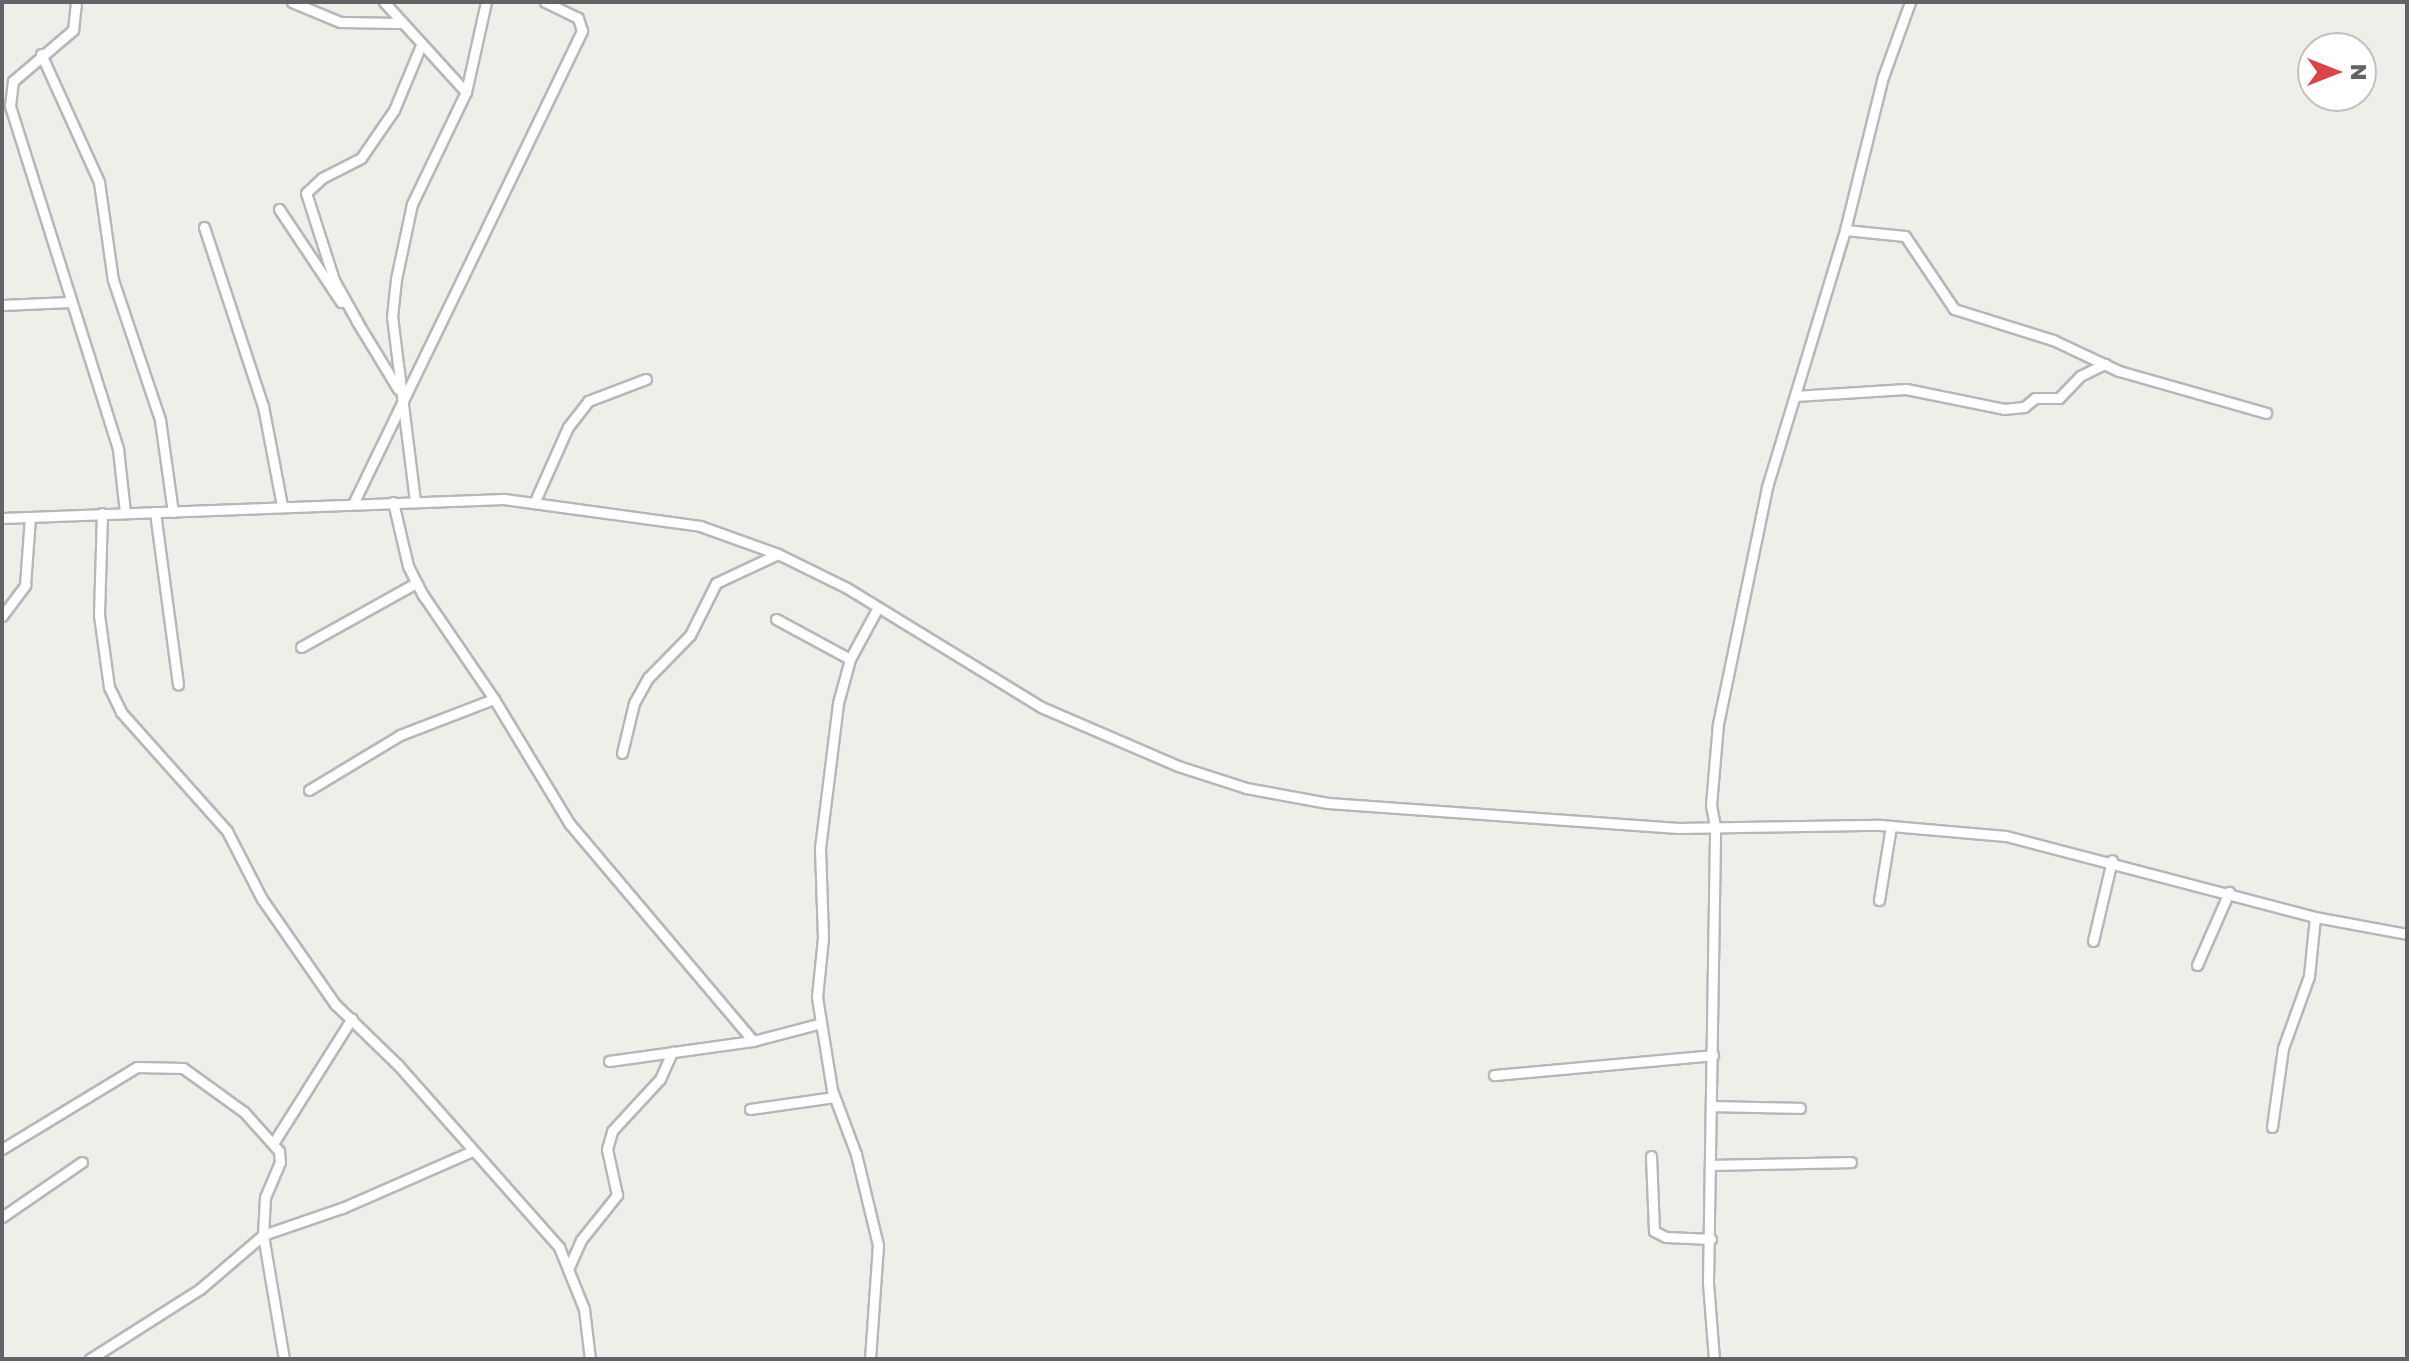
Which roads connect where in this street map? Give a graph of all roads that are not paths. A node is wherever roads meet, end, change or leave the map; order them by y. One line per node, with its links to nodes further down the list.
1 (76, 2): 9 (street)
2 (292, 2): 7 (street)
3 (384, 2): 7 (street)
4 (486, 2): 10 (street)
5 (545, 2): 19 (street)
6 (1910, 2): 13 (street)
7 (401, 23): 8 (street)
8 (421, 45): 10 (street); 16 (street)
9 (41, 54): 14 (street); 29 (street)
10 (466, 92): 19 (street)
11 (279, 209): 16 (street)
12 (204, 227): 26 (street)
13 (1845, 230): 17 (street); 20 (street)
14 (70, 302): 15 (street); 27 (street)
15 (2, 305)
16 (358, 323): 19 (street)
17 (2105, 364): 20 (street); 21 (street)
18 (646, 379): 23 (street)
19 (399, 394): 22 (street); 25 (street)
20 (1795, 396): 44 (street)
21 (2266, 413)
22 (415, 501): 23 (street); 24 (street)
23 (535, 501): 33 (street)
24 (393, 502): 25 (street); 34 (street)
25 (353, 504): 26 (street)
26 (282, 506): 29 (street)
27 (125, 512): 28 (street); 30 (street)
28 (155, 512): 29 (street); 40 (street)
29 (173, 512)
30 (102, 513): 31 (street); 53 (street)
31 (30, 517): 32 (street); 36 (street)
32 (2, 518)
33 (778, 554): 35 (street); 42 (street)
34 (416, 583): 38 (street); 41 (street)
35 (877, 609): 39 (street); 44 (street)
36 (2, 616)
37 (776, 619): 39 (street)
38 (301, 647)
39 (850, 659): 54 (street)
40 (178, 684)
41 (494, 699): 43 (street); 55 (street)
42 (622, 753)
43 (309, 790)
44 (1715, 826): 45 (street); 57 (street)
45 (1891, 826): 46 (street); 48 (street)
46 (2112, 860): 47 (street); 51 (street)
47 (2229, 892): 49 (street); 52 (street)
48 (1879, 900)
49 (2315, 917): 50 (street); 64 (street)
50 (2407, 934)
51 (2093, 941)
52 (2197, 965)
53 (352, 1018): 65 (street); 67 (street)
54 (818, 1024): 55 (street); 60 (street)
55 (753, 1041): 56 (street)
56 (672, 1052): 58 (street); 75 (street)
57 (1713, 1055): 59 (street); 61 (street)
58 (609, 1061)
59 (1494, 1075)
60 (834, 1097): 63 (street); 79 (street)
61 (1712, 1106): 62 (street); 71 (street)
62 (1800, 1108)
63 (750, 1109)
64 (2272, 1127)
65 (274, 1142): 66 (street); 73 (street)
66 (2, 1149)
67 (470, 1152): 73 (street); 75 (street)
68 (1651, 1156): 74 (street)
69 (82, 1162): 72 (street)
70 (1851, 1162): 71 (street)
71 (1712, 1165): 74 (street)
72 (2, 1217)
73 (263, 1235): 76 (street); 77 (street)
74 (1711, 1239): 80 (street)
75 (569, 1267): 78 (street)
76 (90, 1359)
77 (284, 1359)
78 (590, 1359)
79 (870, 1359)
80 (1714, 1359)

